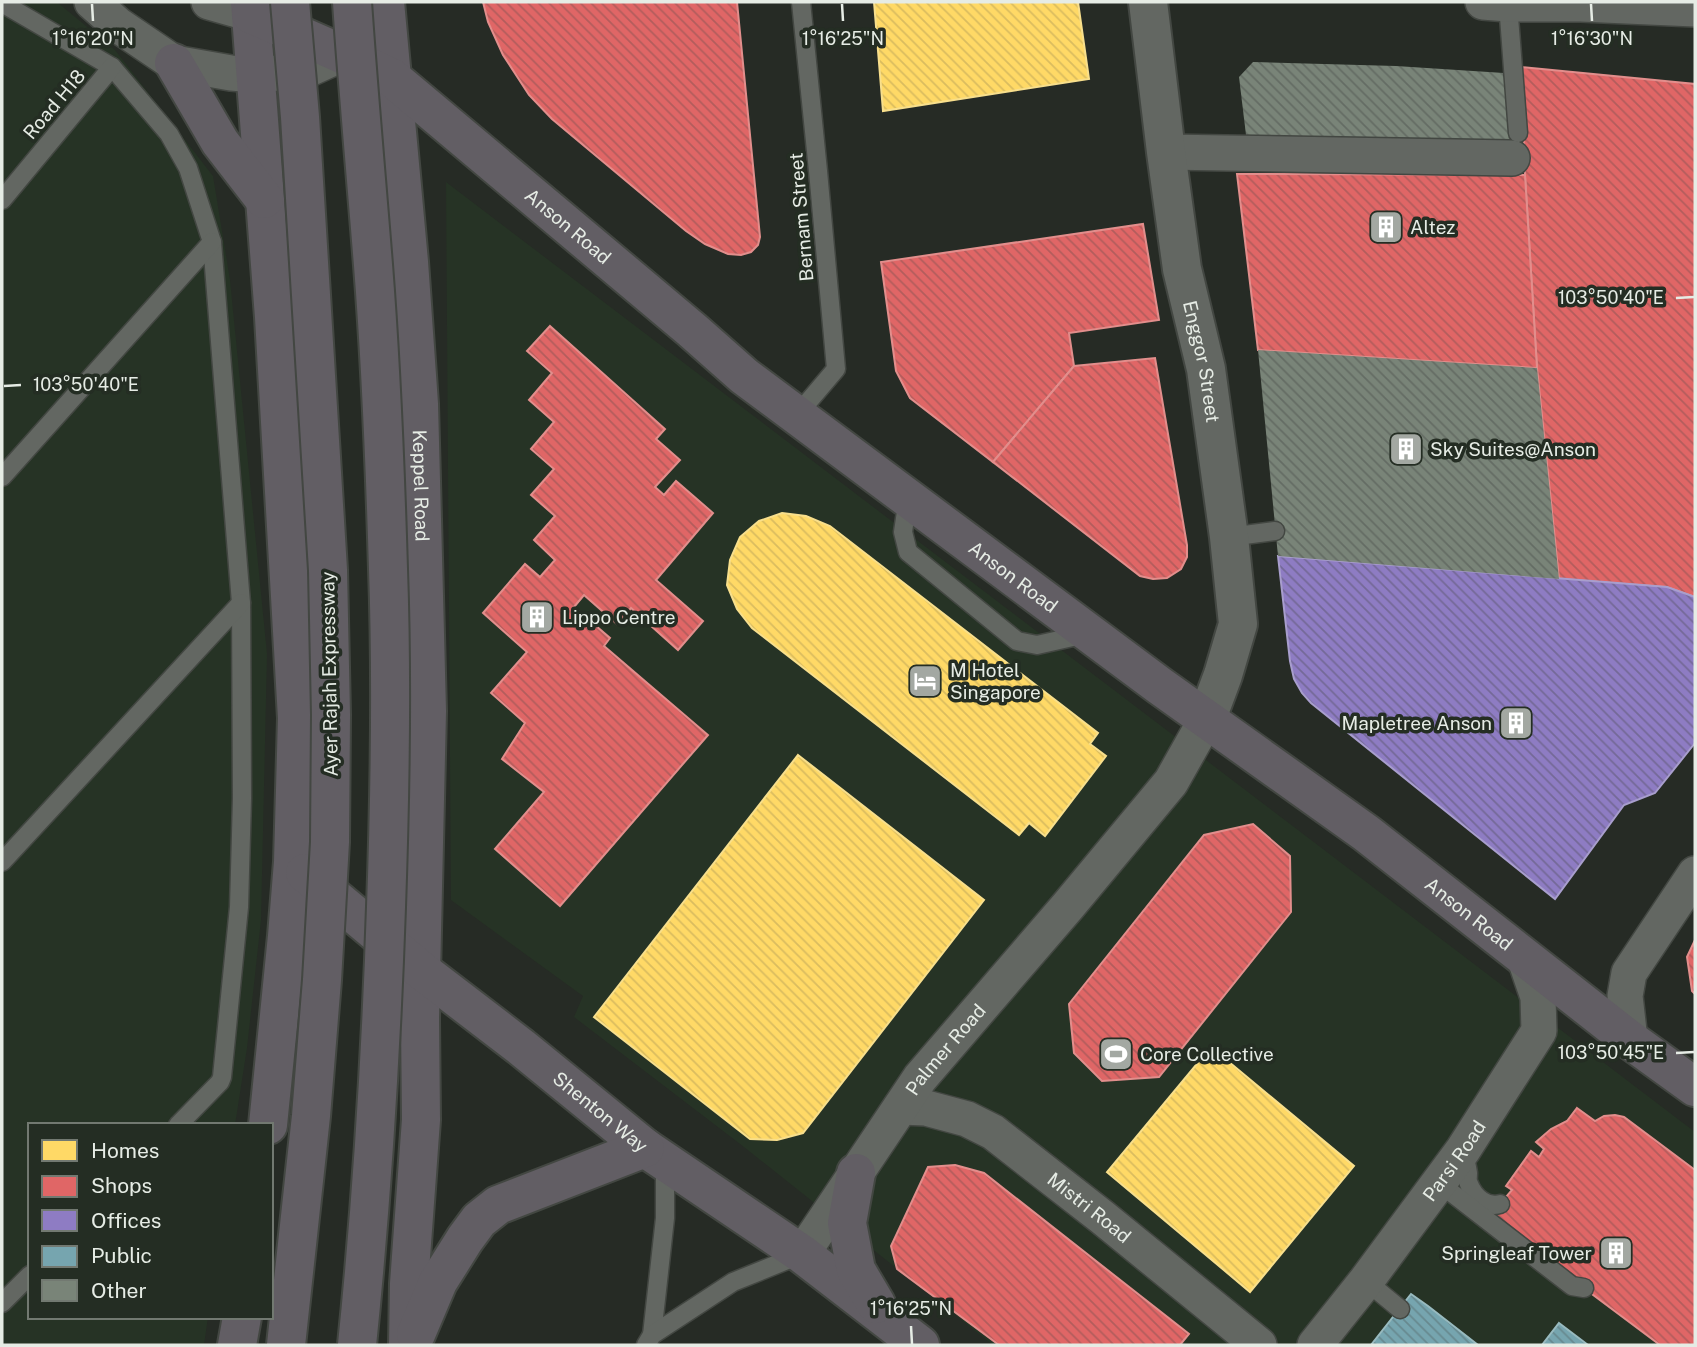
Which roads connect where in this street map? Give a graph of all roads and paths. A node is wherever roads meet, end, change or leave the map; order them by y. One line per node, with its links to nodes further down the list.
1 (92, 2): 12 (street)
2 (209, 2): 9 (street, Anson Road)
3 (290, 2): 54 (highway, Ayer Rajah Expressway, bridge)
4 (801, 2): 21 (lane, Bernam Street)
5 (1148, 2): 17 (street, Enggor Street)
6 (1495, 3): 10 (street); 16 (lane)
7 (2, 4): 13 (lane)
8 (375, 6): 11 (street); 15 (highway, Keppel Road); 55 (highway, bridge)
9 (251, 8): 11 (highway, Anson Road); 14 (highway)
10 (1695, 9)
11 (342, 54): 14 (street); 15 (highway, Anson Road)
12 (174, 63): 14 (street); 18 (highway)
13 (112, 67): 19 (lane, Road H18); 20 (lane)
14 (256, 75): 18 (highway)
15 (392, 78): 21 (highway, Anson Road); 31 (highway, Keppel Road)
16 (1515, 146): 17 (street)
17 (1166, 152): 24 (street, Enggor Street)
18 (264, 199): 28 (highway)
19 (2, 200)
20 (212, 242): 22 (lane); 25 (lane)
21 (797, 415): 26 (highway, Anson Road)
22 (2, 477)
23 (1275, 531): 24 (lane)
24 (1229, 537): 26 (street, Enggor Street)
25 (241, 603): 27 (lane); 37 (lane)
26 (1207, 718): 30 (highway, Anson Road); 36 (street, Palmer Road)
27 (2, 862)
28 (293, 863): 31 (highway, Shenton Way); 38 (highway)
29 (1695, 874): 32 (street)
30 (1525, 959): 33 (highway, Anson Road); 39 (street, Parsi Road)
31 (422, 971): 40 (highway, Shenton Way); 56 (highway, Keppel Road)
32 (1629, 973): 33 (street); 34 (street)
33 (1565, 990): 34 (highway, Anson Road)
34 (1630, 1040): 35 (highway, Anson Road)
35 (1695, 1087)
36 (901, 1107): 41 (street, Palmer Road); 57 (street, Mistri Road)
37 (180, 1123)
38 (268, 1123)
39 (1463, 1150): 42 (street, Parsi Road); 43 (lane)
40 (655, 1155): 44 (highway, Shenton Way); 51 (lane); 56 (highway)
41 (856, 1173): 44 (street, Palmer Road); 52 (highway)
42 (1440, 1183): 46 (street, Parsi Road); 47 (lane)
43 (1500, 1204)
44 (802, 1254): 51 (lane); 52 (highway, Shenton Way)
45 (28, 1277): 48 (lane)
46 (1366, 1282): 49 (lane); 58 (street, Parsi Road)
47 (1584, 1288)
48 (2, 1303)
49 (1400, 1309)
50 (242, 1319): 53 (highway)
51 (649, 1340)
52 (916, 1342)
53 (237, 1345)
54 (286, 1345)
55 (357, 1345)
56 (409, 1345)
57 (1259, 1345)
58 (1315, 1345)

